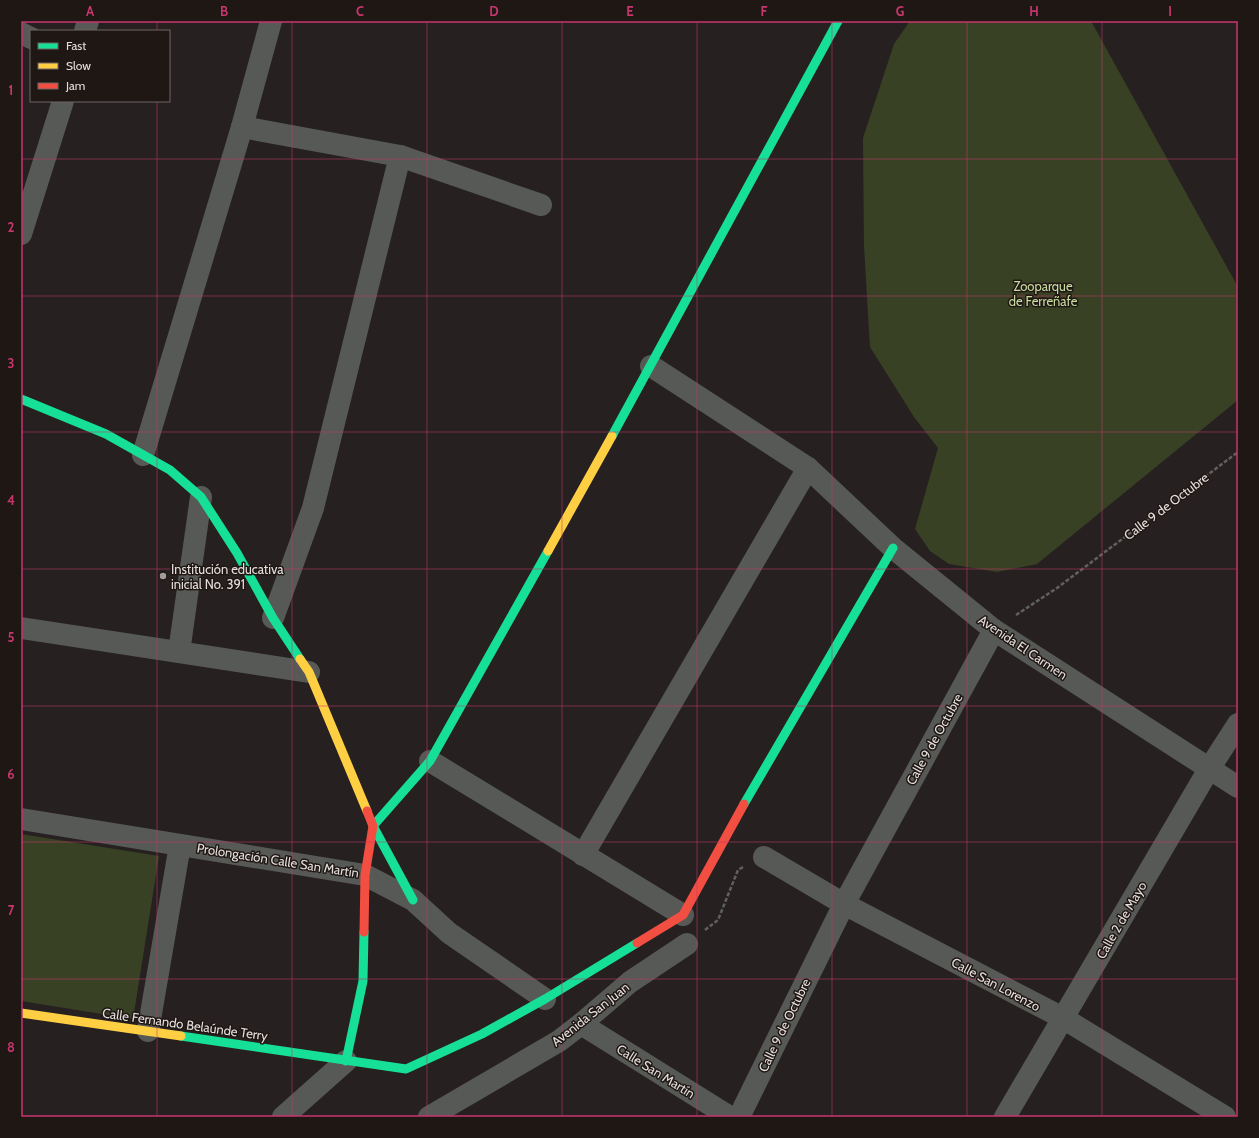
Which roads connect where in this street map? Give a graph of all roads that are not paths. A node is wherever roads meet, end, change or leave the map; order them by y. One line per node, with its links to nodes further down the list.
1 (271, 21): 4 (street)
2 (838, 21): 8 (street)
3 (63, 102): 7 (street)
4 (242, 128): 5 (street); 10 (street)
5 (400, 156): 6 (street); 14 (street)
6 (541, 205)
7 (21, 234)
8 (651, 366): 11 (street, Avenida El Carmen); 20 (street)
9 (21, 399): 10 (street)
10 (143, 455): 12 (street)
11 (808, 468): 13 (street, Avenida El Carmen); 26 (street)
12 (201, 497): 14 (street); 17 (street)
13 (893, 548): 16 (street, Avenida El Carmen); 31 (street)
14 (273, 618): 18 (street)
15 (21, 628): 17 (street)
16 (994, 630): 21 (street, Avenida El Carmen); 30 (street, Calle 9 de Octubre)
17 (179, 652): 18 (street)
18 (309, 672): 24 (street)
19 (1238, 724): 21 (street, Calle 2 de Mayo)
20 (430, 761): 24 (street); 26 (street)
21 (1209, 769): 22 (street, Avenida El Carmen); 35 (street, Calle 2 de Mayo)
22 (1238, 787)
23 (21, 819): 25 (street, Prolongación Calle San Martín)
24 (374, 826): 28 (street); 29 (street)
25 (180, 845): 28 (street, Prolongación Calle San Martín); 37 (street)
26 (583, 855): 31 (street)
27 (764, 857): 30 (street, Calle San Lorenzo)
28 (366, 875): 29 (street, Prolongación Calle San Martín); 38 (street)
29 (413, 900): 33 (street, Prolongación Calle San Martín)
30 (844, 904): 35 (street, Calle San Lorenzo); 42 (street, Calle 9 de Octubre)
31 (683, 915): 33 (street, Calle Fernando Belaúnde Terry)
32 (687, 944): 36 (street, Avenida San Juan)
33 (545, 999): 38 (street, Calle Fernando Belaúnde Terry)
34 (21, 1013): 37 (street, Calle Fernando Belaúnde Terry)
35 (1063, 1018): 43 (street, Calle 2 de Mayo); 44 (street, Calle San Lorenzo)
36 (581, 1024): 40 (street, Avenida San Juan); 41 (street, Calle San Martín)
37 (148, 1032): 38 (street, Calle Fernando Belaúnde Terry)
38 (346, 1061): 39 (street)
39 (283, 1117)
40 (429, 1117)
41 (730, 1117)
42 (739, 1117)
43 (1004, 1117)
44 (1225, 1117)

